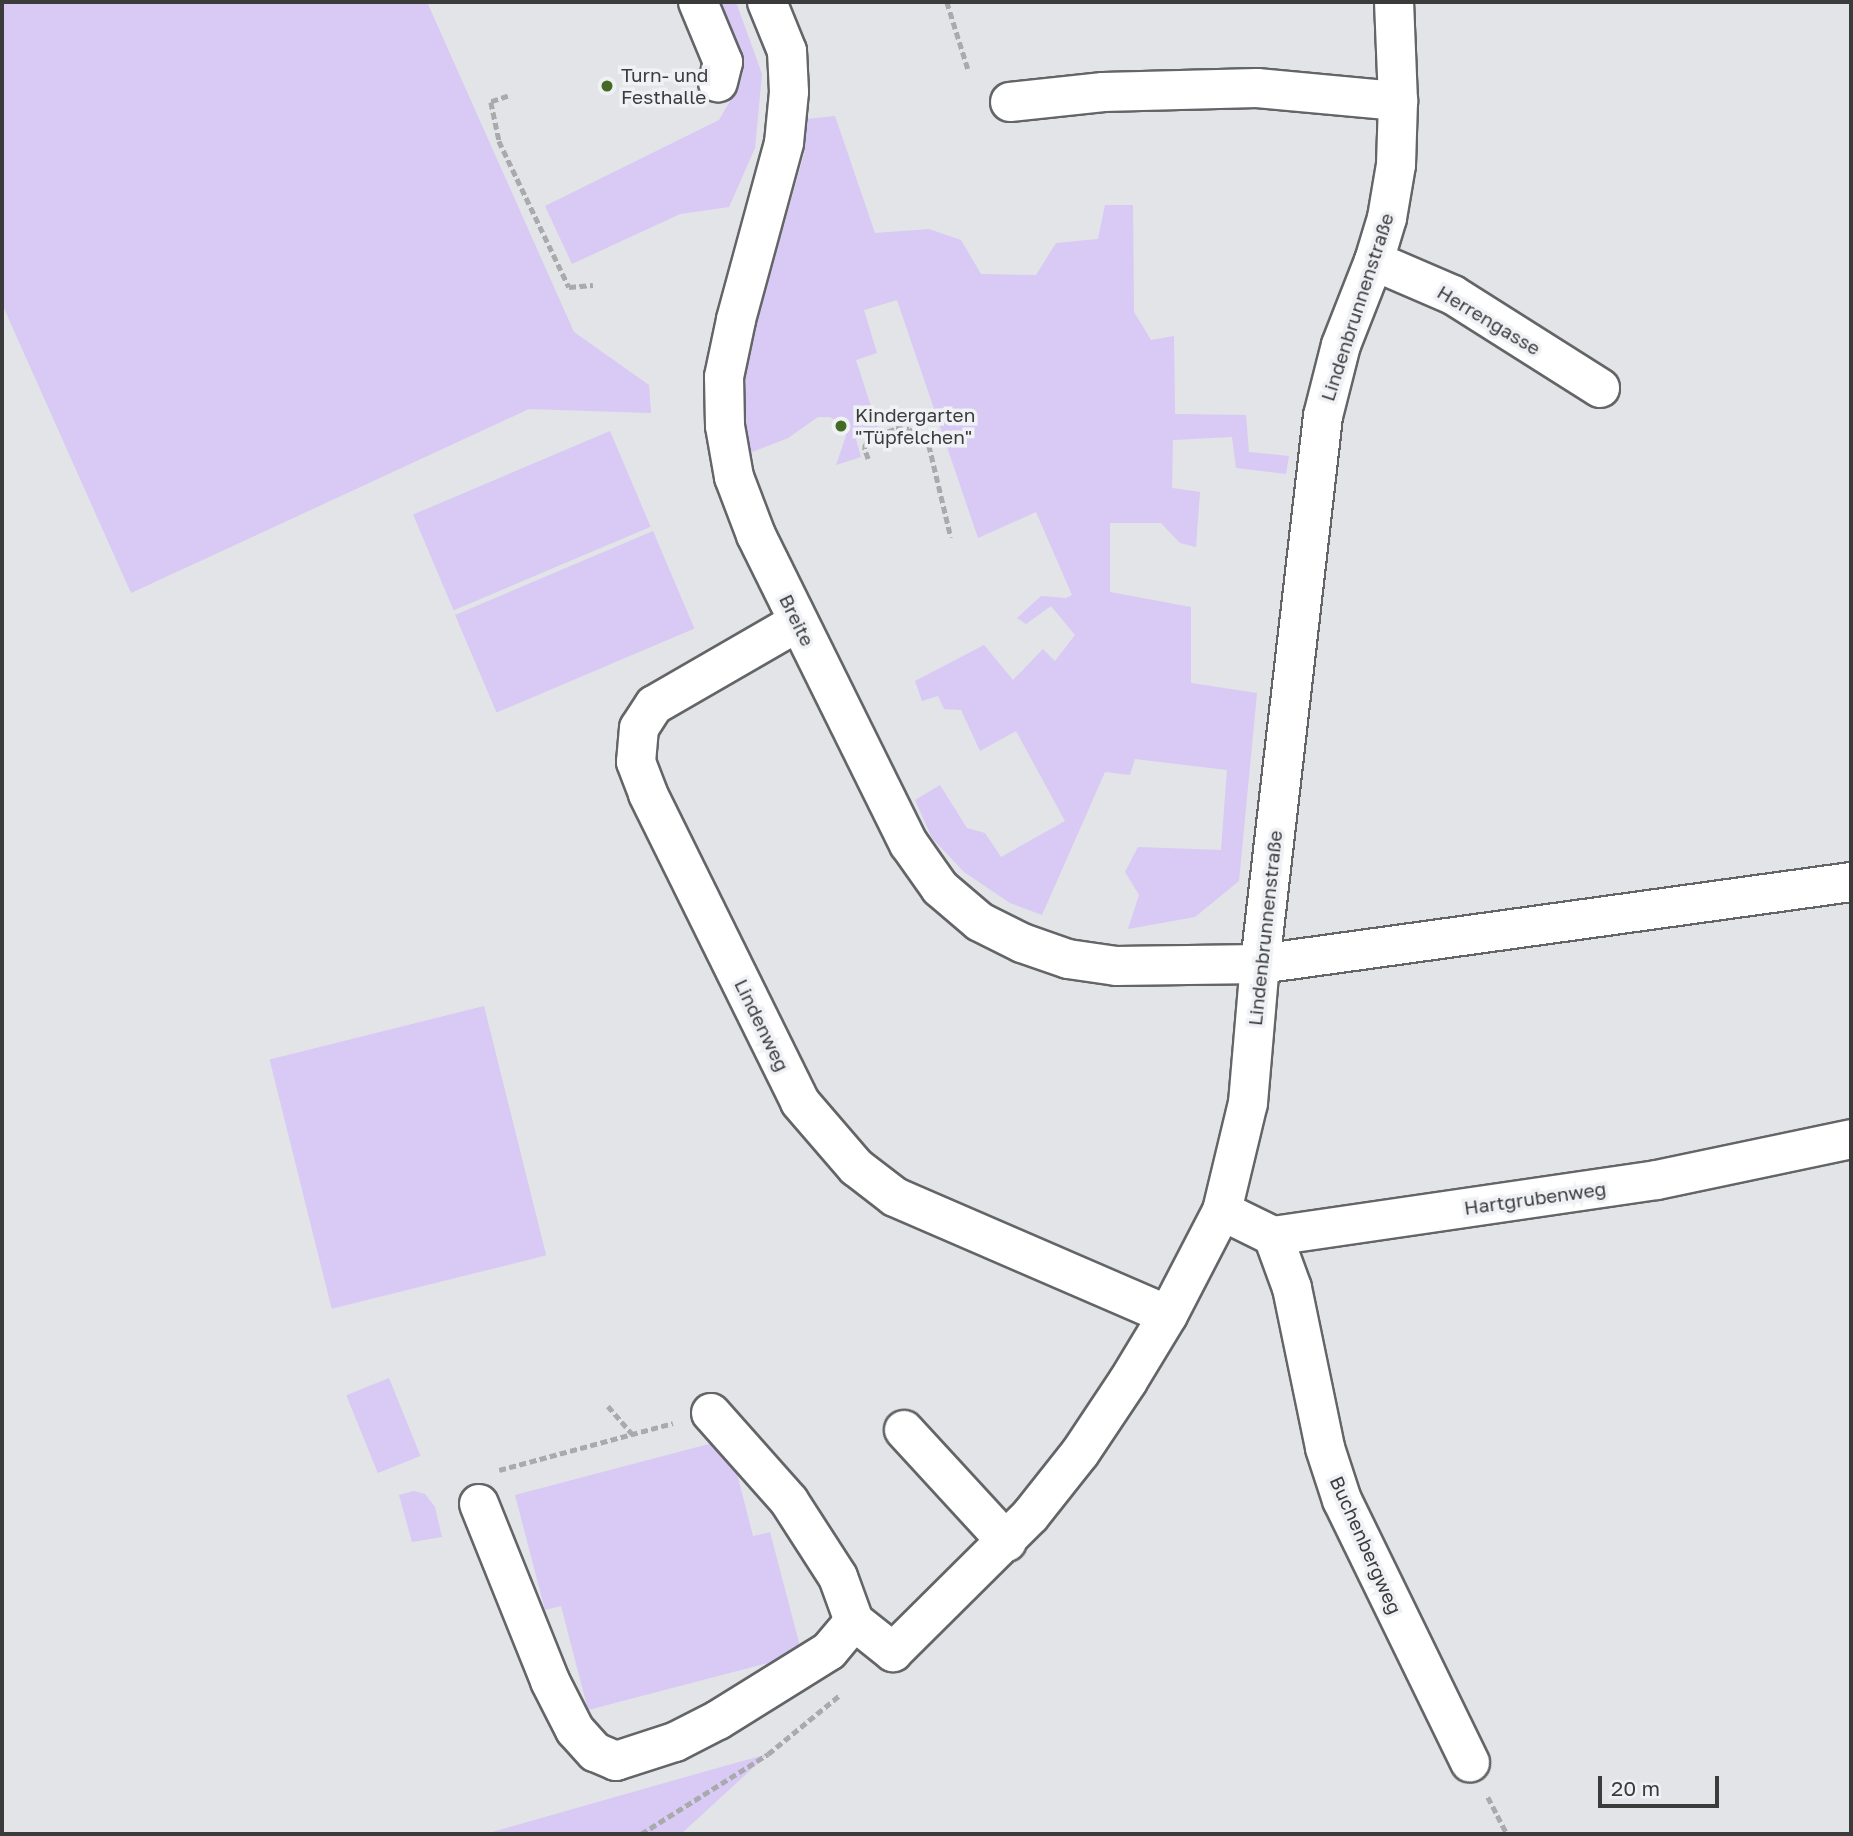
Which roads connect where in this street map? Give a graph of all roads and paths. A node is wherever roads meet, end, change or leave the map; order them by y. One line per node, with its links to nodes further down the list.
1 (698, 2): 6 (street)
2 (767, 2): 15 (street, Breite)
3 (947, 2): 5 (path)
4 (1394, 2): 9 (street, Lindenbrunnenstraße)
5 (968, 69)
6 (718, 82)
7 (508, 96): 11 (path)
8 (1010, 102): 9 (street)
9 (1398, 102): 10 (street, Lindenbrunnenstraße)
10 (1374, 261): 12 (street, Herrengasse); 17 (street, Lindenbrunnenstraße)
11 (593, 285)
12 (1600, 388)
13 (868, 459): 14 (path)
14 (951, 537)
15 (798, 622): 17 (street, Breite); 21 (street, Lindenweg)
16 (1851, 882): 17 (street, Breite)
17 (1260, 964): 19 (street, Lindenbrunnenstraße)
18 (1851, 1139): 20 (street, Hartgrubenweg)
19 (1222, 1210): 20 (street); 21 (street, Lindenbrunnenstraße)
20 (1273, 1236): 30 (street, Buchenbergweg)
21 (1168, 1315): 27 (street, Lindenbrunnenstraße)
22 (608, 1406): 25 (path)
23 (711, 1413): 25 (path); 28 (street)
24 (904, 1430): 27 (street)
25 (632, 1434): 26 (path)
26 (479, 1504): 28 (street)
27 (1007, 1542): 29 (street, Lindenbrunnenstraße)
28 (854, 1621): 29 (street)
29 (892, 1652): 31 (path)
30 (1470, 1762)
31 (641, 1834)

